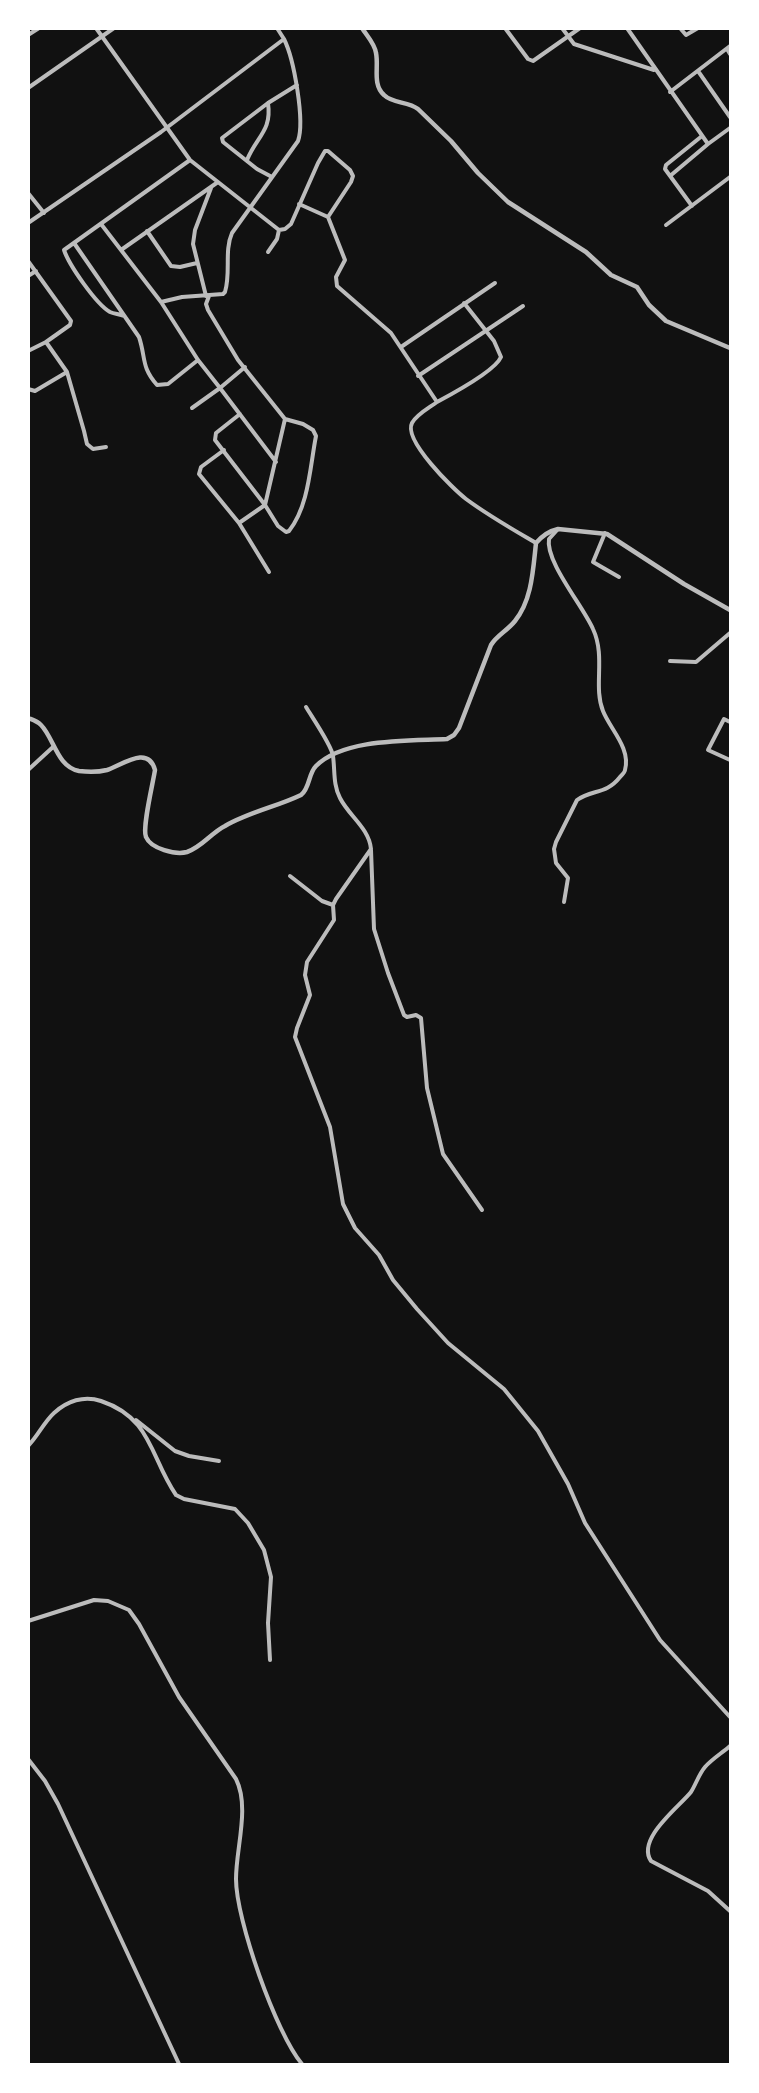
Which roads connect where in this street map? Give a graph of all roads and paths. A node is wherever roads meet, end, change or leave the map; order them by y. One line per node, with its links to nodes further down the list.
1 (39, 28): 12 (street)
2 (96, 28): 13 (street)
3 (114, 28): 13 (street)
4 (277, 28): 15 (street)
5 (362, 28): 63 (street)
6 (505, 28): 14 (street)
7 (562, 28): 14 (street)
8 (580, 28): 14 (street)
9 (627, 28): 18 (street)
10 (681, 28): 11 (street)
11 (698, 28)
12 (28, 35)
13 (102, 37): 21 (street); 25 (street)
14 (568, 37): 18 (street)
15 (284, 39): 20 (street); 25 (street)
16 (729, 47): 17 (street); 19 (street)
17 (730, 54)
18 (654, 70): 22 (street)
19 (698, 71): 22 (street); 24 (street)
20 (297, 85): 23 (street); 32 (street)
21 (28, 88)
22 (670, 92): 27 (street)
23 (268, 103): 30 (street); 30 (street)
24 (730, 117)
25 (167, 127): 29 (street); 40 (street)
26 (730, 128): 28 (street)
27 (702, 136): 28 (street); 31 (street)
28 (708, 144): 31 (street)
29 (190, 160): 34 (street); 43 (street)
30 (247, 160): 32 (street)
31 (670, 176): 39 (street)
32 (272, 177): 38 (street)
33 (730, 177): 39 (street)
34 (218, 182): 35 (street); 38 (street)
35 (211, 188): 46 (street); 51 (street)
36 (28, 193): 40 (street)
37 (299, 204): 41 (street); 41 (street); 45 (street)
38 (250, 206): 45 (street); 55 (street)
39 (692, 206): 44 (street)
40 (44, 213): 42 (street)
41 (328, 217): 62 (street)
42 (28, 223)
43 (101, 224): 47 (street); 48 (street)
44 (666, 225)
45 (279, 230): 49 (street)
46 (147, 231): 48 (street); 51 (street)
47 (74, 243): 59 (street); 59 (street)
48 (121, 250): 56 (street)
49 (268, 252)
50 (28, 261): 52 (street)
51 (197, 263): 55 (street)
52 (36, 271): 53 (street); 61 (street)
53 (28, 276)
54 (495, 283): 57 (street)
55 (207, 296): 56 (street); 66 (street)
56 (161, 302): 65 (street)
57 (464, 303): 60 (street); 62 (street)
58 (523, 306): 60 (street)
59 (124, 316): 65 (street)
60 (486, 332): 68 (street); 71 (street)
61 (46, 342): 64 (street); 67 (street)
62 (401, 347): 68 (street)
63 (730, 348)
64 (28, 351)
65 (198, 360): 69 (street)
66 (245, 368): 69 (street); 74 (street)
67 (67, 372): 70 (street); 75 (street)
68 (418, 376): 71 (street)
69 (220, 387): 72 (street); 73 (street)
70 (28, 389)
71 (437, 402): 82 (street)
72 (192, 408)
73 (240, 414): 76 (street); 77 (street)
74 (285, 419): 77 (street); 78 (street)
75 (106, 447)
76 (224, 450): 78 (street); 79 (street)
77 (276, 462): 78 (street)
78 (265, 505): 79 (street)
79 (239, 523): 83 (street)
80 (558, 529): 81 (street); 82 (street); 97 (street)
81 (605, 533): 84 (street); 85 (street)
82 (536, 543): 92 (street)
83 (269, 572)
84 (619, 577)
85 (730, 610)
86 (730, 633): 87 (street)
87 (670, 661)
88 (306, 707): 92 (street)
89 (28, 718): 91 (street)
90 (730, 722): 93 (street)
91 (53, 747): 92 (street); 94 (street)
92 (333, 754): 95 (street)
93 (730, 760)
94 (28, 770)
95 (371, 849): 98 (street); 99 (street)
96 (290, 876): 98 (street)
97 (564, 902)
98 (333, 905): 105 (street)
99 (482, 1210)
100 (133, 1418): 101 (street); 102 (street); 104 (street)
101 (28, 1446)
102 (219, 1461)
103 (28, 1621): 110 (street)
104 (270, 1660)
105 (730, 1717)
106 (730, 1746): 108 (street)
107 (28, 1759): 109 (street)
108 (730, 1911)
109 (179, 2064)
110 (302, 2064)

